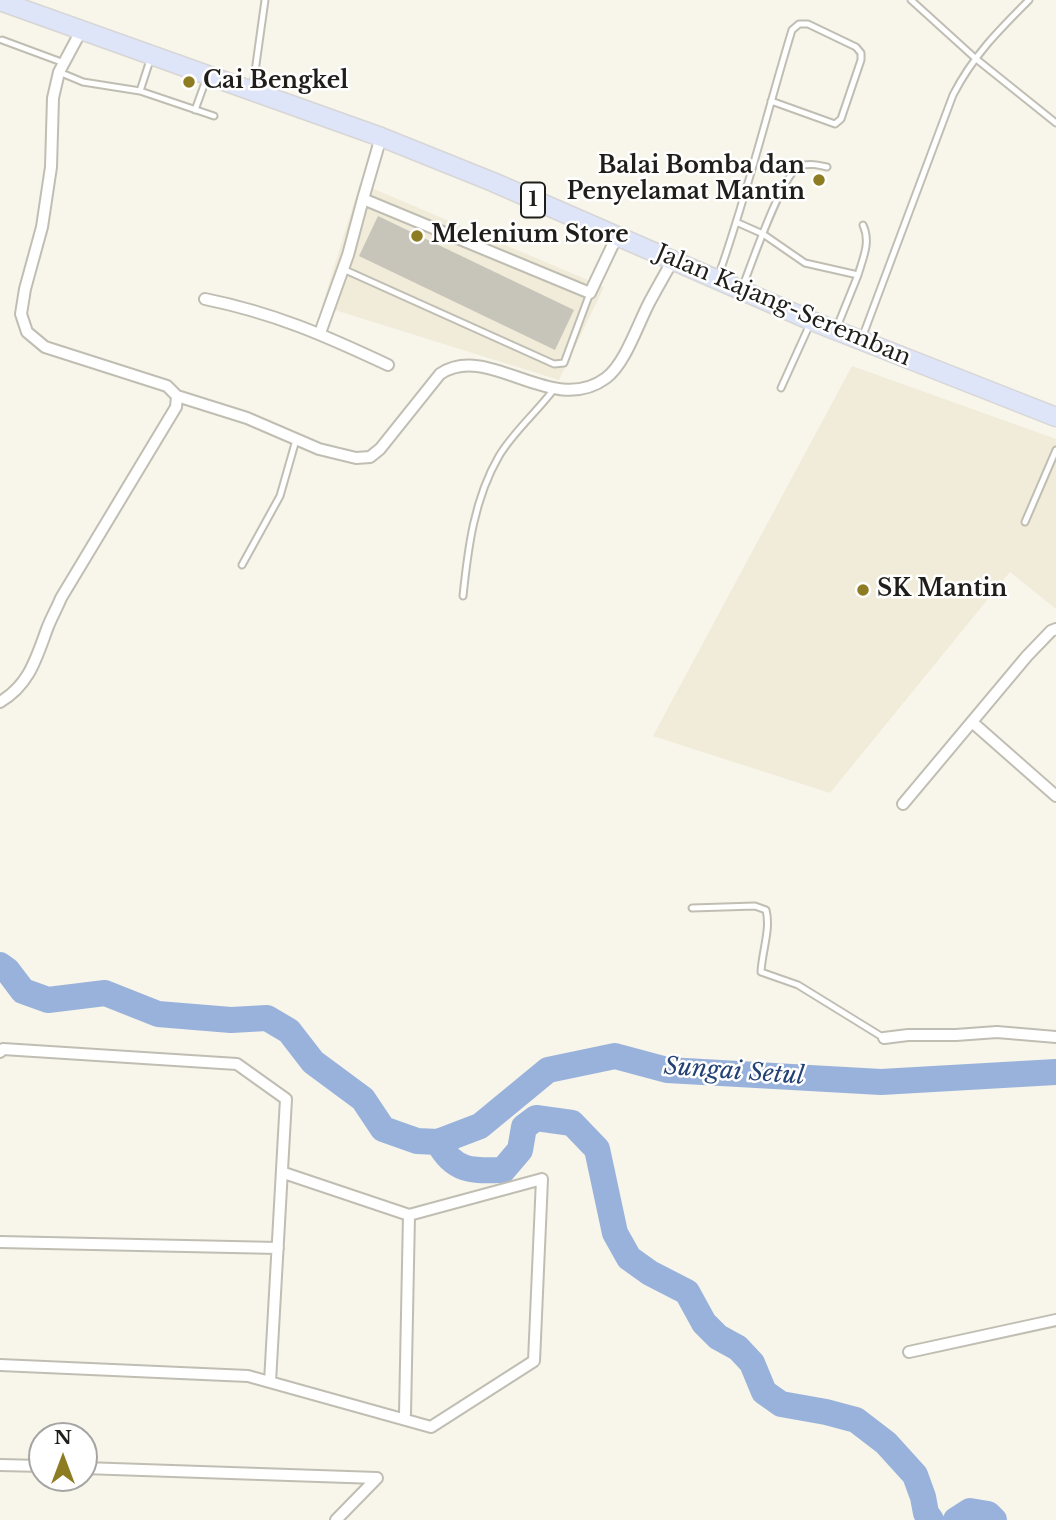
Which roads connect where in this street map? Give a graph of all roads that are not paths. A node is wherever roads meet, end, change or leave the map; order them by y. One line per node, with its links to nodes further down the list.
1 (265, 0): 12 (lane)
2 (911, 0): 8 (lane)
3 (1029, 0): 8 (lane)
4 (2, 1): 5 (main road, Jalan Kajang-Seremban / 1)
5 (81, 31): 7 (main road, Jalan Kajang-Seremban / 1); 9 (street)
6 (2, 40): 9 (lane)
7 (151, 57): 10 (main road, Jalan Kajang-Seremban / 1); 11 (lane)
8 (975, 58): 16 (lane); 34 (lane)
9 (62, 68): 11 (lane); 38 (street)
10 (207, 77): 12 (main road, Jalan Kajang-Seremban / 1); 14 (lane)
11 (139, 91): 14 (lane)
12 (252, 93): 17 (main road, Jalan Kajang-Seremban / 1)
13 (771, 101): 13 (lane); 20 (lane)
14 (195, 110): 15 (lane)
15 (214, 116)
16 (1056, 123)
17 (382, 137): 19 (street); 23 (main road, Jalan Kajang-Seremban / 1)
18 (827, 167): 22 (lane)
19 (363, 199): 25 (street); 29 (street)
20 (736, 222): 22 (lane); 27 (lane)
21 (863, 225): 26 (lane)
22 (763, 234): 26 (lane); 28 (lane)
23 (617, 236): 24 (main road, Jalan Kajang-Seremban / 1); 29 (street)
24 (673, 260): 27 (main road, Jalan Kajang-Seremban / 1); 37 (street)
25 (343, 269): 29 (lane); 33 (street)
26 (858, 275): 32 (lane)
27 (717, 280): 28 (main road, Jalan Kajang-Seremban / 1)
28 (740, 291): 31 (main road, Jalan Kajang-Seremban / 1)
29 (590, 293)
30 (205, 299): 33 (street)
31 (812, 321): 32 (main road, Jalan Kajang-Seremban / 1); 36 (lane)
32 (835, 330): 34 (main road, Jalan Kajang-Seremban / 1)
33 (320, 333): 35 (street)
34 (861, 341): 39 (main road, Jalan Kajang-Seremban / 1)
35 (388, 365)
36 (781, 388)
37 (554, 389): 40 (street); 44 (lane)
38 (177, 396): 40 (street); 46 (street)
39 (1056, 417)
40 (296, 440): 43 (lane)
41 (1056, 450): 42 (lane)
42 (1025, 522)
43 (242, 565)
44 (463, 596)
45 (1056, 629): 47 (street)
46 (0, 702)
47 (972, 722): 48 (street); 49 (street)
48 (1056, 796)
49 (903, 804)
50 (692, 908): 52 (lane)
51 (1056, 1037): 52 (street)
52 (884, 1038)
53 (0, 1052): 54 (street)
54 (284, 1173): 55 (street); 57 (street)
55 (409, 1215): 61 (street); 62 (street)
56 (0, 1242): 57 (street)
57 (278, 1248): 61 (street)
58 (1056, 1320): 59 (street)
59 (909, 1352)
60 (0, 1365): 61 (street)
61 (270, 1382)
62 (405, 1414)
63 (0, 1465): 64 (street)
64 (28, 1466)
65 (98, 1468): 66 (street)
66 (336, 1520)

